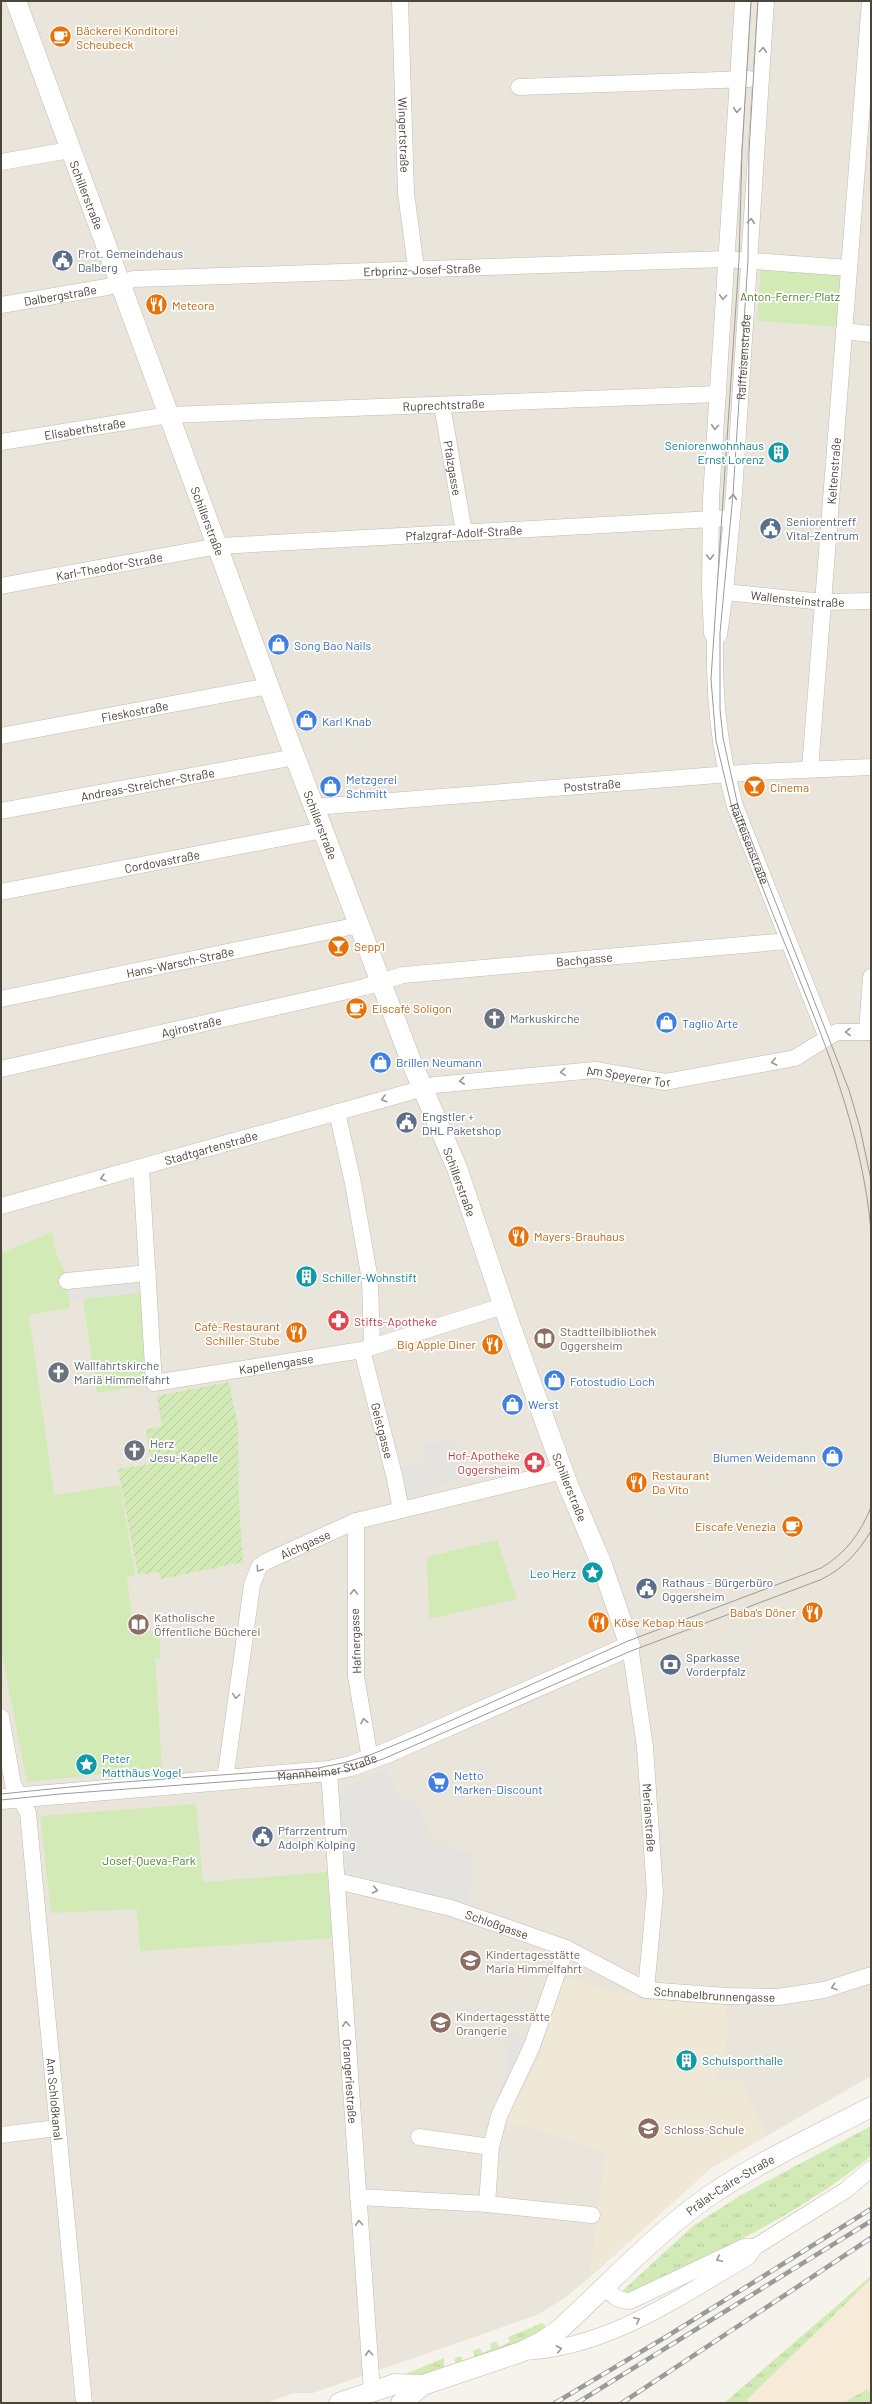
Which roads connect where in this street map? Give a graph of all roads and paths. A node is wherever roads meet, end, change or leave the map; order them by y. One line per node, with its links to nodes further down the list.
1 (16, 1): 10 (street, Schillerstraße)
2 (400, 1): 14 (street, Wingertstraße)
3 (743, 1): 6 (street, Raiffeisenstraße)
4 (766, 1): 7 (street, Raiffeisenstraße, one-way to 4)
5 (870, 1): 9 (street, Keltenstraße)
6 (739, 79): 7 (street); 8 (street); 12 (street, Raiffeisenstraße, one-way to 12)
7 (761, 80): 13 (street, Raiffeisenstraße, one-way to 7)
8 (519, 87)
9 (866, 126): 15 (street, Keltenstraße)
10 (70, 150): 11 (street); 16 (street, Schillerstraße)
11 (1, 162)
12 (726, 259): 13 (street, Erbprinz-Josef-Straße); 14 (street, Erbprinz-Josef-Straße); 20 (street, Raiffeisenstraße, one-way to 20)
13 (749, 260): 15 (street); 24 (street, Raiffeisenstraße, one-way to 13)
14 (416, 268): 16 (street, Erbprinz-Josef-Straße)
15 (849, 268): 18 (street, Keltenstraße)
16 (120, 283): 17 (street, Dalbergstraße); 22 (street, Schillerstraße)
17 (1, 305)
18 (844, 331): 19 (street); 31 (street, Keltenstraße)
19 (871, 334)
20 (718, 394): 21 (street, Ruprechtstraße); 25 (street, Raiffeisenstraße, one-way to 25)
21 (442, 405): 22 (street, Ruprechtstraße); 26 (street, Pfalzgasse)
22 (169, 415): 23 (street, Elisabethstraße); 27 (street, Schillerstraße)
23 (1, 442)
24 (731, 518): 25 (street, Pfalzgraf-Adolf-Straße); 29 (street, Raiffeisenstraße)
25 (710, 519): 26 (street, Pfalzgraf-Adolf-Straße); 29 (street, Raiffeisenstraße, one-way to 29)
26 (464, 532): 27 (street, Pfalzgraf-Adolf-Straße)
27 (218, 546): 28 (street, Karl-Theodor-Straße); 32 (street, Schillerstraße)
28 (1, 586)
29 (717, 591): 31 (street, Wallensteinstraße); 37 (street, Raiffeisenstraße)
30 (871, 601): 31 (street, Wallensteinstraße)
31 (823, 602): 36 (street, Keltenstraße)
32 (269, 686): 33 (street, Fieskostraße); 34 (street, Schillerstraße)
33 (1, 736)
34 (294, 757): 38 (street, Schillerstraße); 39 (street, Andreas-Streicher-Straße)
35 (871, 767): 36 (street, Poststraße)
36 (810, 770): 37 (street, Poststraße)
37 (726, 775): 38 (street, Poststraße); 43 (street, Raiffeisenstraße)
38 (314, 807): 40 (street, Schillerstraße)
39 (1, 811)
40 (316, 831): 41 (street, Cordovastraße); 42 (street, Schillerstraße)
41 (1, 892)
42 (352, 927): 45 (street, Schillerstraße); 46 (street, Hans-Warsch-Straße)
43 (788, 941): 45 (street, Bachgasse); 48 (street, Raiffeisenstraße)
44 (871, 977): 47 (street)
45 (373, 984): 49 (street, Agirostraße); 50 (street, Schillerstraße)
46 (1, 999)
47 (869, 1032): 48 (street, Am Speyerer Tor, one-way to 48)
48 (827, 1038): 50 (street, Am Speyerer Tor, one-way to 50)
49 (1, 1069)
50 (422, 1088): 51 (street, Stadtgartenstraße, one-way to 51); 56 (street, Schillerstraße)
51 (337, 1112): 52 (street, Stadtgartenstraße); 57 (street, Geistgasse)
52 (141, 1168): 53 (street, Stadtgartenstraße, one-way to 53); 54 (street, Kapellengasse)
53 (1, 1206)
54 (148, 1273): 55 (street); 57 (street, Kapellengasse)
55 (67, 1282)
56 (503, 1306): 57 (street, Kapellengasse); 58 (street, Schillerstraße)
57 (367, 1348): 59 (street, Geistgasse)
58 (563, 1471): 59 (street, Aichgasse); 61 (street, Schillerstraße)
59 (401, 1510): 60 (street, Aichgasse)
60 (356, 1521): 63 (street, Hafnergasse, one-way to 60); 65 (street, Aichgasse, one-way to 65)
61 (630, 1646): 63 (street, Mannheimer Straße); 70 (street, Merianstraße)
62 (1, 1717): 66 (street, Am Schloßkanal)
63 (370, 1759): 64 (street, Mannheimer Straße)
64 (329, 1771): 65 (street, Mannheimer Straße); 67 (street, Orangeriestraße)
65 (225, 1780): 66 (street, Mannheimer Straße)
66 (10, 1798): 72 (street, Am Schloßkanal)
67 (337, 1881): 68 (street, Schloßgasse, one-way to 68); 77 (street, Orangeriestraße, one-way to 67)
68 (566, 1948): 70 (street, Schnabelbrunnengasse); 75 (street)
69 (871, 1975): 70 (street, Schnabelbrunnengasse, one-way to 70)
70 (646, 1990)
71 (871, 2107): 81 (street, Prälat-Caire-Straße)
72 (57, 2128): 73 (street); 85 (street, Am Schloßkanal)
73 (1, 2134)
74 (419, 2137): 75 (street)
75 (491, 2147): 78 (street)
76 (871, 2169): 80 (street, Prälat-Caire-Straße)
77 (358, 2197): 78 (street); 84 (street, Orangeriestraße, one-way to 77)
78 (487, 2204): 79 (street)
79 (592, 2215)
80 (755, 2247): 81 (street, Prälat-Caire-Straße, one-way to 81); 82 (street, Prälat-Caire-Straße, one-way to 80)
81 (605, 2287): 82 (street, Prälat-Caire-Straße)
82 (521, 2352): 83 (street, Prälat-Caire-Straße)
83 (423, 2385): 84 (street, Prälat-Caire-Straße); 87 (street, Prälat-Caire-Straße)
84 (373, 2397): 86 (street, Prälat-Caire-Straße)
85 (84, 2403)
86 (339, 2403)
87 (401, 2403)

